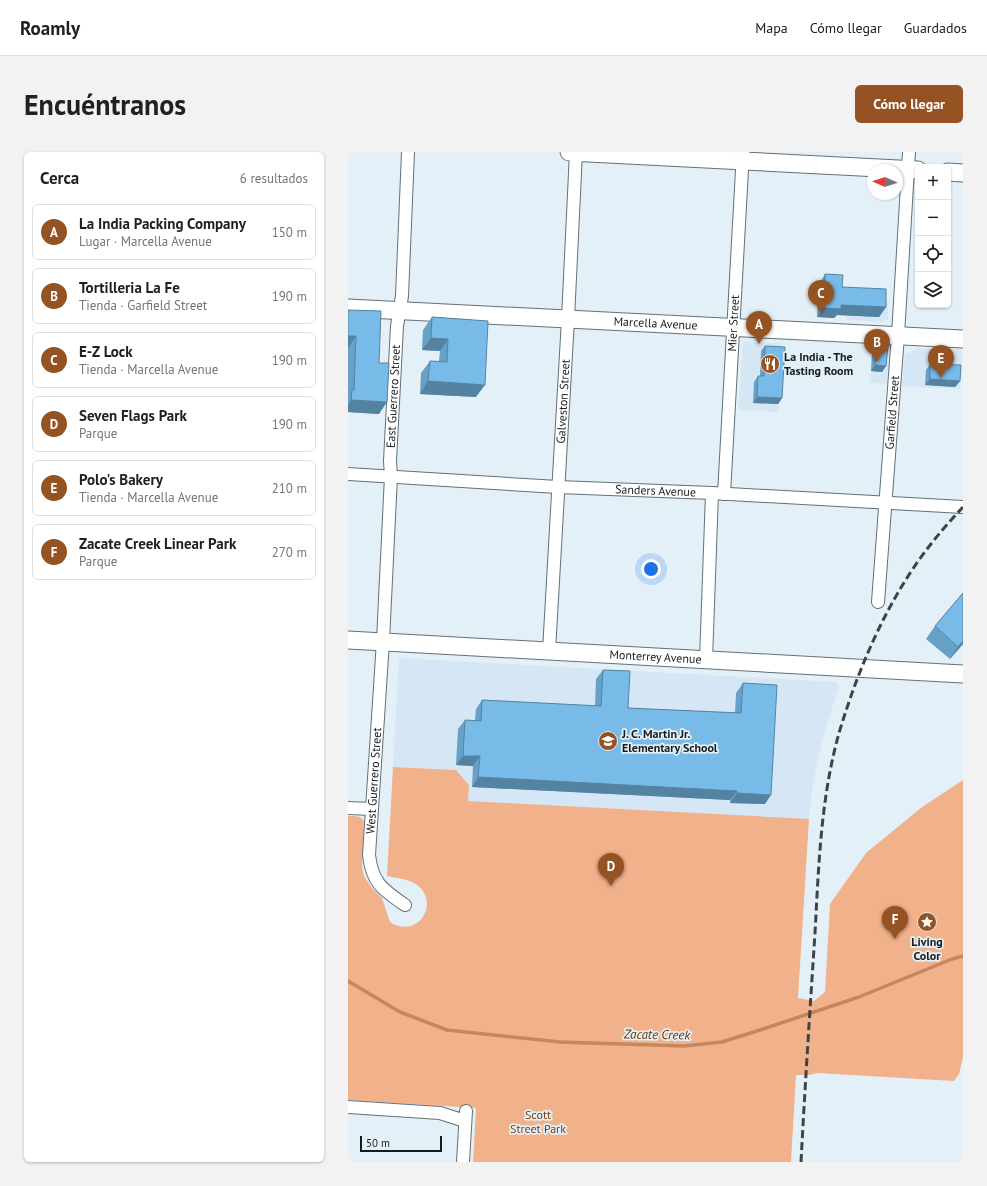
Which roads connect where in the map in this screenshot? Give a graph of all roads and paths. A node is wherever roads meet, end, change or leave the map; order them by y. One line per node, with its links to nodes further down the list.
1 (408, 152): 10 (street, East Guerrero Street)
2 (569, 152): 3 (street)
3 (576, 152): 5 (street); 11 (street, Galveston Street)
4 (909, 152): 6 (street, Garfield Street)
5 (743, 157): 6 (street); 12 (street, Mier Street)
6 (913, 170): 13 (street, Garfield Street)
7 (951, 172): 8 (street)
8 (963, 173)
9 (348, 308): 10 (street, Marcella Avenue)
10 (399, 311): 11 (street, Marcella Avenue); 16 (street, East Guerrero Street)
11 (568, 319): 12 (street, Marcella Avenue); 17 (street, Galveston Street)
12 (734, 327): 13 (street, Marcella Avenue); 18 (street, Mier Street)
13 (898, 335): 14 (street, Marcella Avenue); 19 (street, Garfield Street)
14 (963, 338)
15 (348, 474): 16 (street, Sanders Avenue)
16 (391, 476): 17 (street, Sanders Avenue); 23 (street, East Guerrero Street)
17 (558, 487): 18 (street, Sanders Avenue); 24 (street, Galveston Street)
18 (718, 494): 19 (street, Sanders Avenue); 25 (street, Mier Street)
19 (885, 503): 20 (street, Sanders Avenue); 21 (street, Garfield Street)
20 (963, 507)
21 (878, 602)
22 (348, 640): 23 (street, Monterrey Avenue)
23 (383, 641): 24 (street, Monterrey Avenue); 28 (street, West Guerrero Street)
24 (549, 651): 25 (street, Monterrey Avenue)
25 (706, 660): 26 (street, Monterrey Avenue)
26 (963, 674)
27 (348, 808): 28 (street)
28 (372, 809): 29 (street, West Guerrero Street)
29 (405, 905)
30 (348, 1107): 31 (street)
31 (463, 1162)

